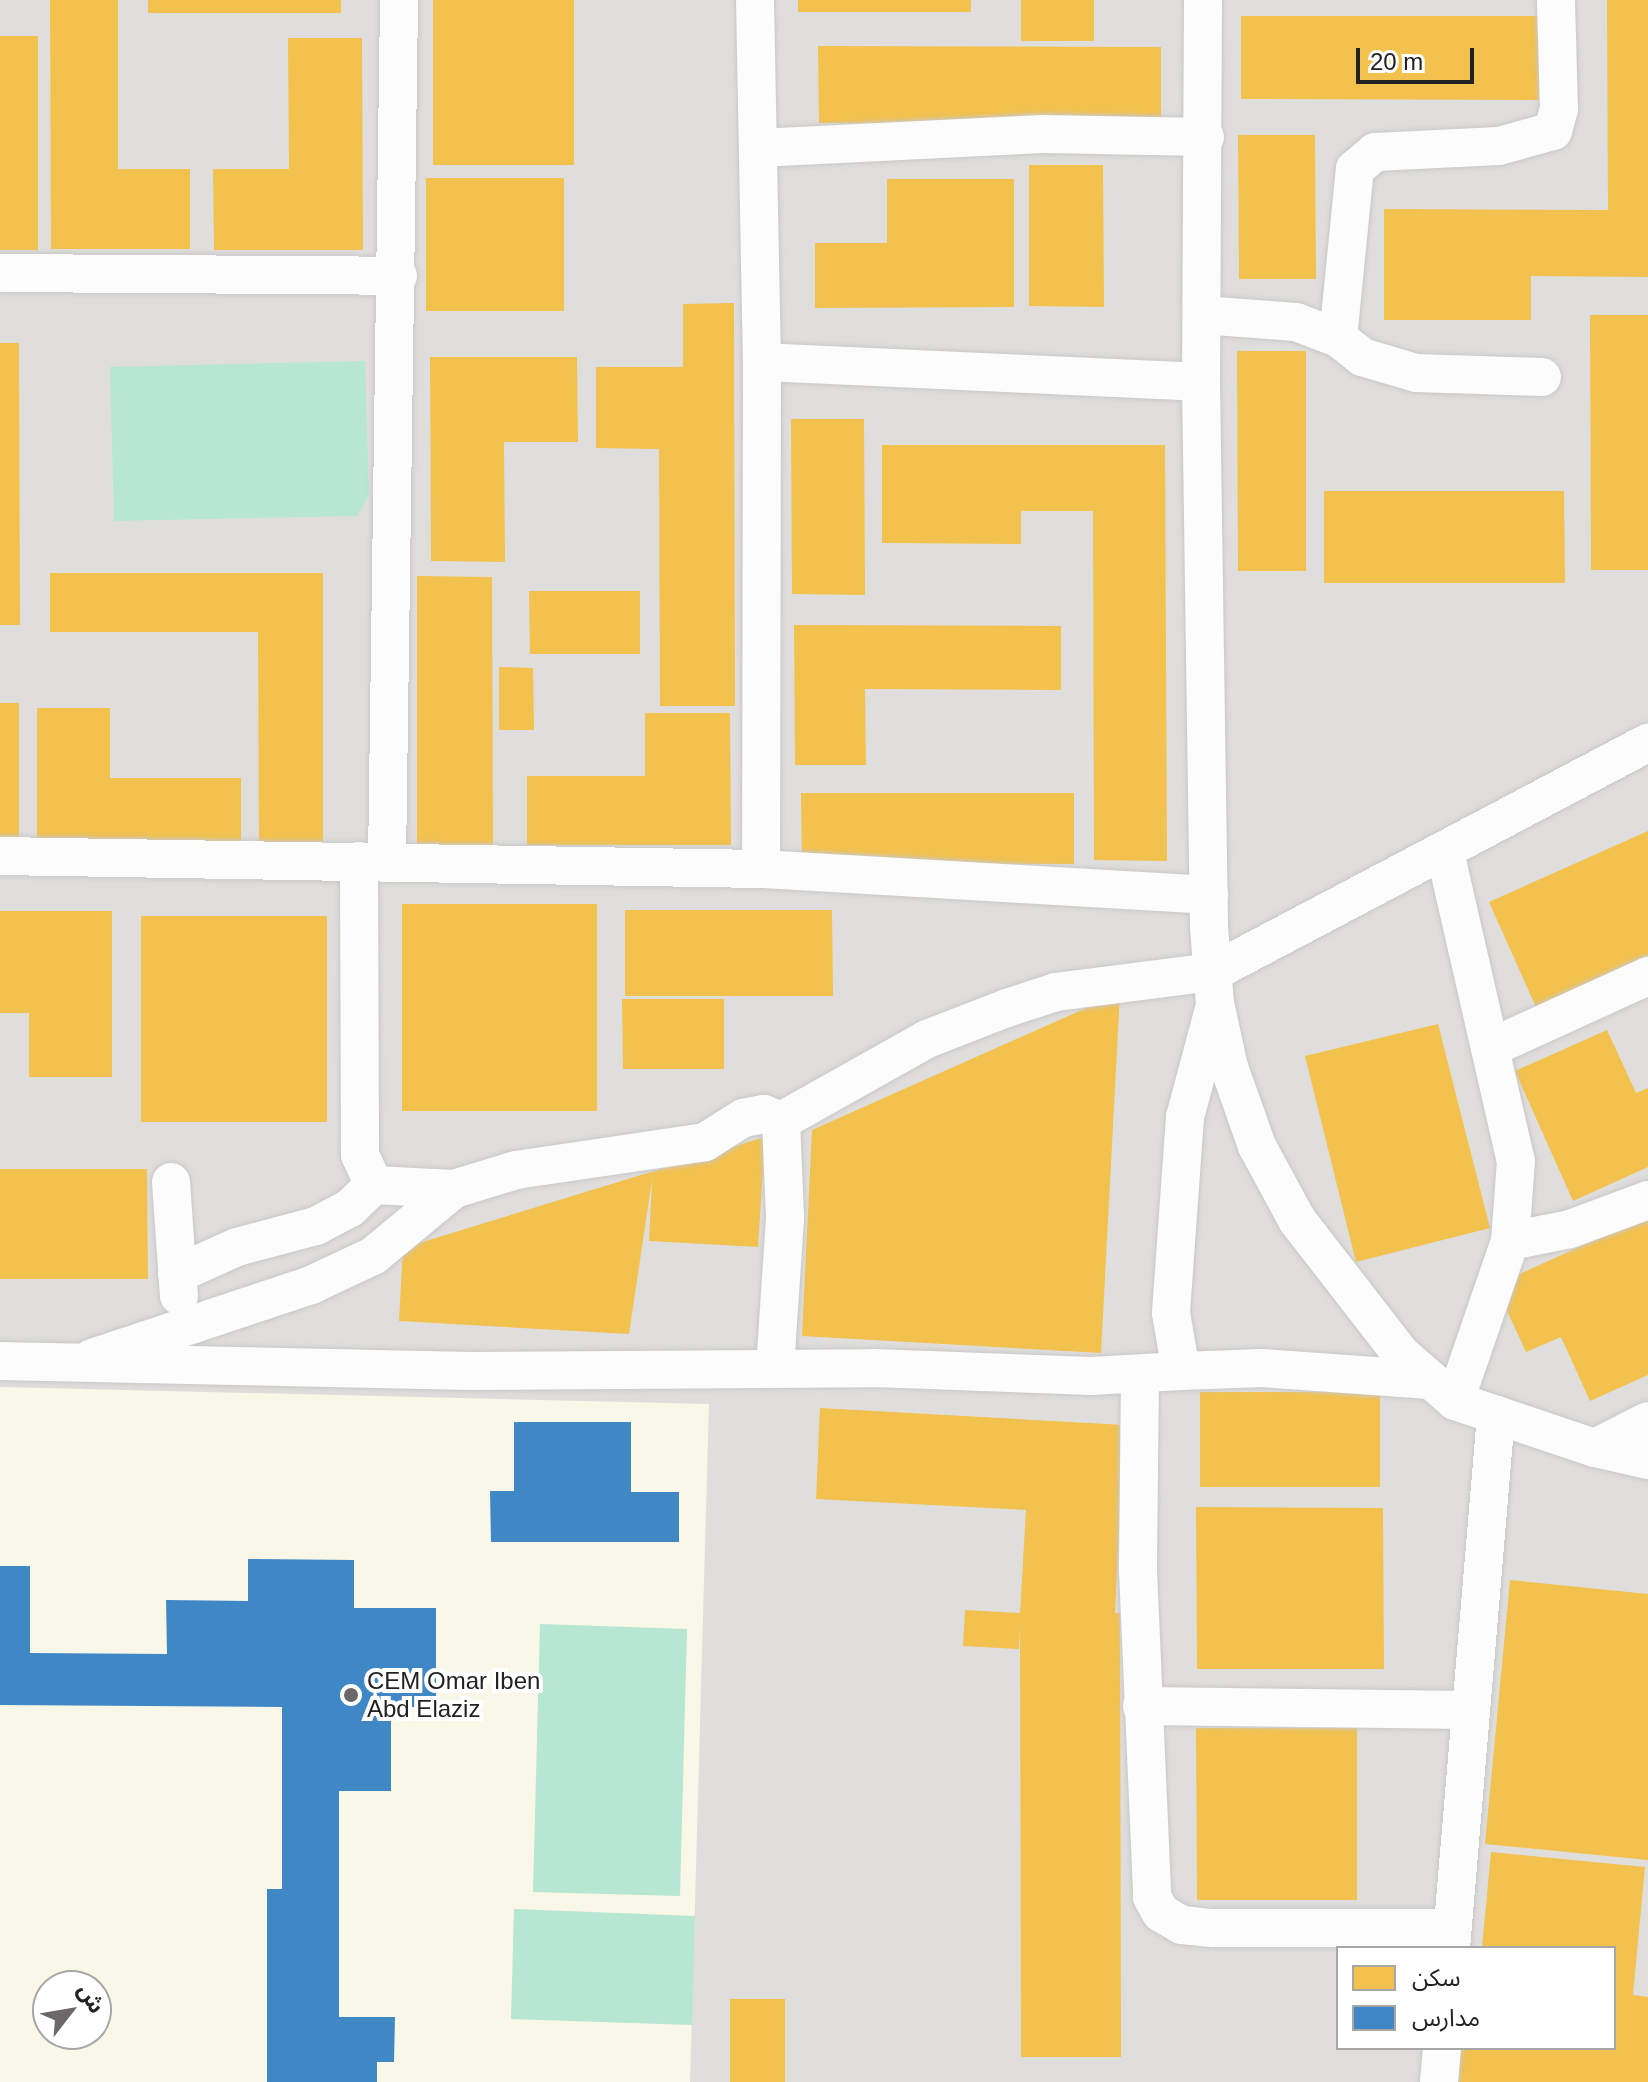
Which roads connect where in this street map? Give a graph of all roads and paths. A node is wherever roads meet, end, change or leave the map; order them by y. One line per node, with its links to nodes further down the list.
1 (399, 0): 8 (street)
2 (755, 0): 6 (street)
3 (1203, 0): 5 (street)
4 (1556, 0): 10 (street)
5 (1205, 137): 6 (street); 9 (street)
6 (758, 148): 11 (street)
7 (0, 273): 8 (street)
8 (398, 276): 17 (street)
9 (1202, 315): 10 (street); 13 (street)
10 (1338, 338): 12 (street)
11 (762, 362): 13 (street); 18 (street)
12 (1542, 377)
13 (1201, 382): 19 (street)
14 (1648, 743): 15 (street)
15 (1445, 852): 21 (street); 22 (street)
16 (0, 856): 17 (street)
17 (373, 862): 18 (street); 25 (street)
18 (761, 869): 19 (street)
19 (1209, 895): 21 (street)
20 (1648, 976): 22 (street)
21 (1214, 988): 23 (street); 34 (street); 36 (street)
22 (1490, 1048): 28 (street)
23 (781, 1121): 26 (street); 33 (street)
24 (171, 1182): 29 (street)
25 (374, 1185): 26 (street); 29 (street)
26 (454, 1189): 30 (street)
27 (1648, 1200): 28 (street)
28 (1510, 1241): 36 (street)
29 (177, 1274): 30 (street)
30 (181, 1326): 32 (street)
31 (0, 1361): 32 (street)
32 (71, 1366): 33 (street)
33 (775, 1368): 35 (street)
34 (1181, 1371): 35 (street); 36 (street)
35 (1140, 1374): 41 (street)
36 (1443, 1390): 37 (street)
37 (1496, 1415): 39 (street); 42 (street)
38 (1648, 1421): 39 (street)
39 (1595, 1448): 40 (street)
40 (1648, 1460)
41 (1142, 1706): 42 (street); 43 (street)
42 (1471, 1710): 43 (street)
43 (1451, 1938)
44 (1442, 2050): 45 (street)
45 (1439, 2082)

